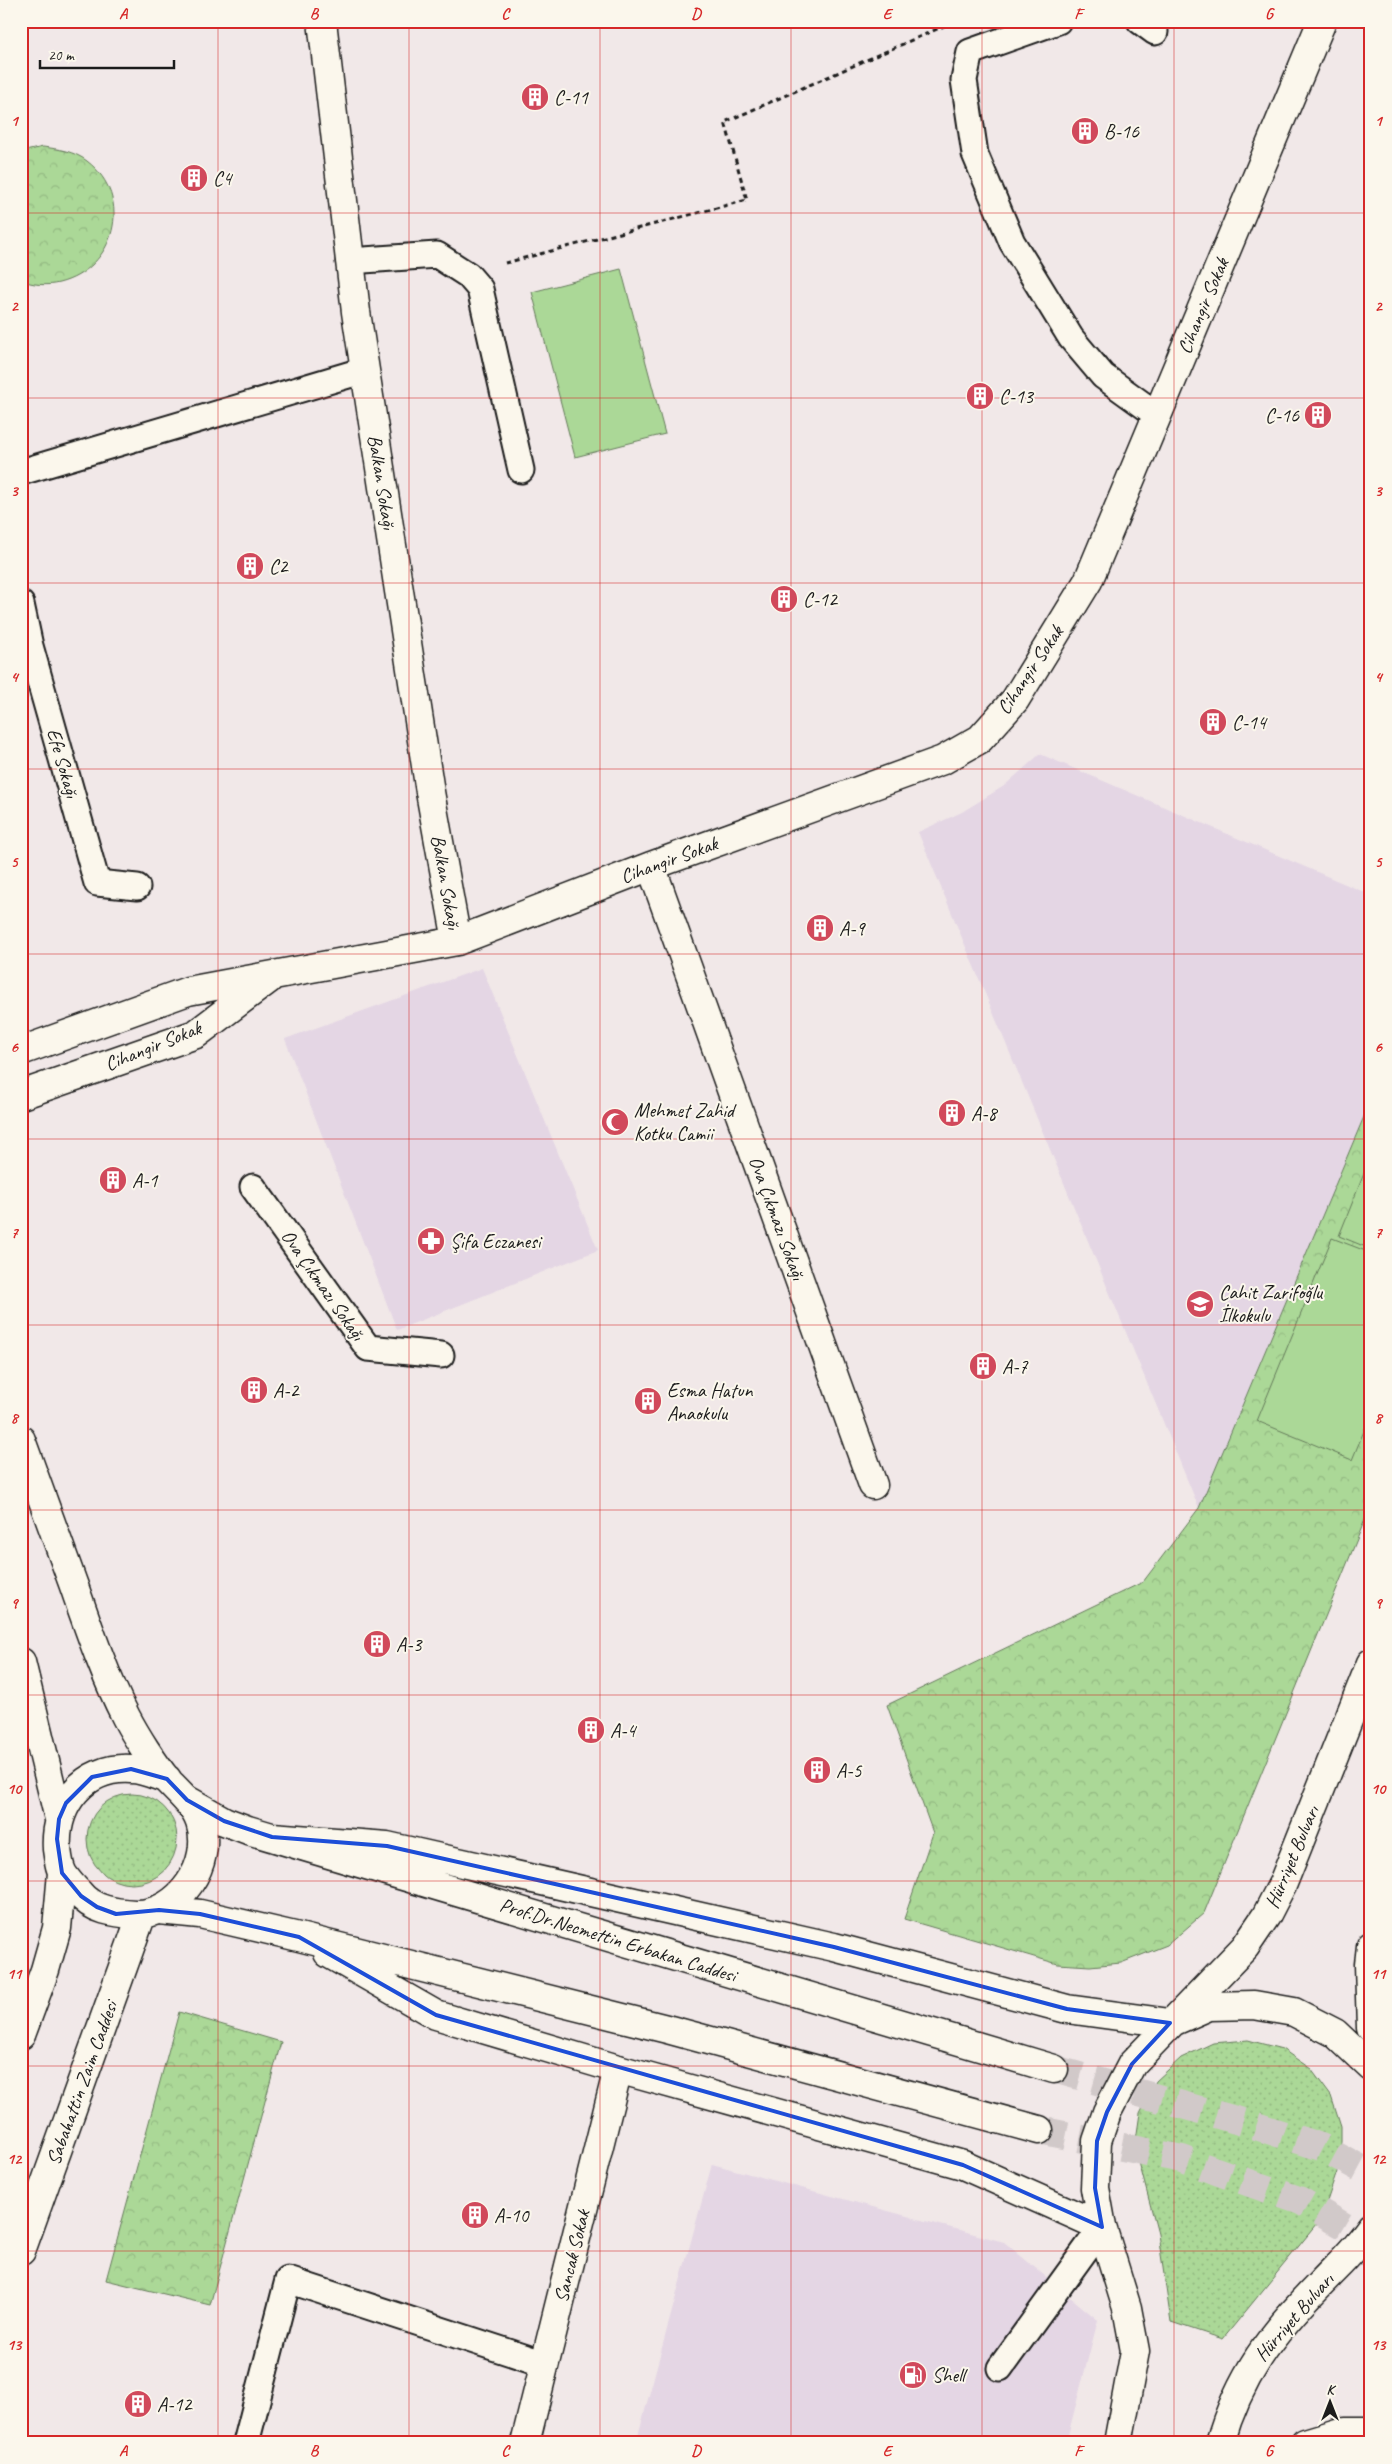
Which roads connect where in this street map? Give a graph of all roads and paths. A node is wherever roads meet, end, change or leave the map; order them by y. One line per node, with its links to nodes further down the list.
1 (322, 21): 5 (main road, Balkan Sokağı)
2 (1058, 21): 8 (lane)
3 (1322, 21): 8 (main road, Cihangir Sokak)
4 (950, 23): 6 (path)
5 (349, 260): 6 (lane); 7 (main road, Balkan Sokağı)
6 (468, 275): 9 (lane)
7 (365, 370): 10 (lane); 14 (main road, Balkan Sokağı)
8 (1157, 415): 12 (main road, Cihangir Sokak)
9 (521, 470)
10 (21, 472)
11 (21, 604): 13 (lane, Efe Sokağı)
12 (651, 866): 14 (main road, Cihangir Sokak); 21 (main road, Ova Çıkmazı Sokağı)
13 (136, 886)
14 (457, 942): 15 (main road, Cihangir Sokak)
15 (274, 976): 16 (main road, Cihangir Sokak); 17 (main road, Cihangir Sokak)
16 (21, 1051)
17 (21, 1095)
18 (253, 1187): 19 (lane, Ova Çıkmazı Sokağı)
19 (441, 1355)
20 (21, 1440): 24 (main road, Prof.Dr.Necmettin Erbakan Caddesi)
21 (874, 1485)
22 (21, 1662): 26 (main road, Prof.Dr.Necmettin Erbakan Caddesi)
23 (1371, 1663): 32 (main road, Hürriyet Bulvarı)
24 (167, 1779): 25 (main road, Prof.Dr.Necmettin Erbakan Caddesi); 26 (main road, Prof.Dr.Necmettin Erbakan Caddesi)
25 (187, 1800): 27 (main road, Prof.Dr.Necmettin Erbakan Caddesi); 29 (main road, Prof.Dr.Necmettin Erbakan Caddesi)
26 (59, 1819): 28 (main road, Prof.Dr.Necmettin Erbakan Caddesi)
27 (272, 1837): 32 (main road); 36 (main road, Prof.Dr.Necmettin Erbakan Caddesi)
28 (62, 1873): 29 (main road); 34 (main road)
29 (151, 1912): 30 (main road); 41 (main road, Sabahattin Zaim Caddesi)
30 (299, 1936): 37 (main road); 38 (main road)
31 (1371, 1946): 33 (main road)
32 (1170, 2023): 35 (main road); 39 (main road, Hürriyet Bulvarı)
33 (1371, 2028)
34 (21, 2035)
35 (1371, 2067)
36 (1054, 2069)
37 (618, 2070): 39 (main road); 42 (main road, Sancak Sokak)
38 (1039, 2130)
39 (1102, 2227): 43 (lane); 47 (main road)
40 (1371, 2227): 48 (main road, Hürriyet Bulvarı)
41 (21, 2251)
42 (545, 2364): 45 (lane); 46 (main road, Sancak Sokak)
43 (1000, 2368)
44 (1371, 2432): 49 (main road)
45 (246, 2443)
46 (525, 2443)
47 (1118, 2443)
48 (1220, 2443)
49 (1305, 2443)

